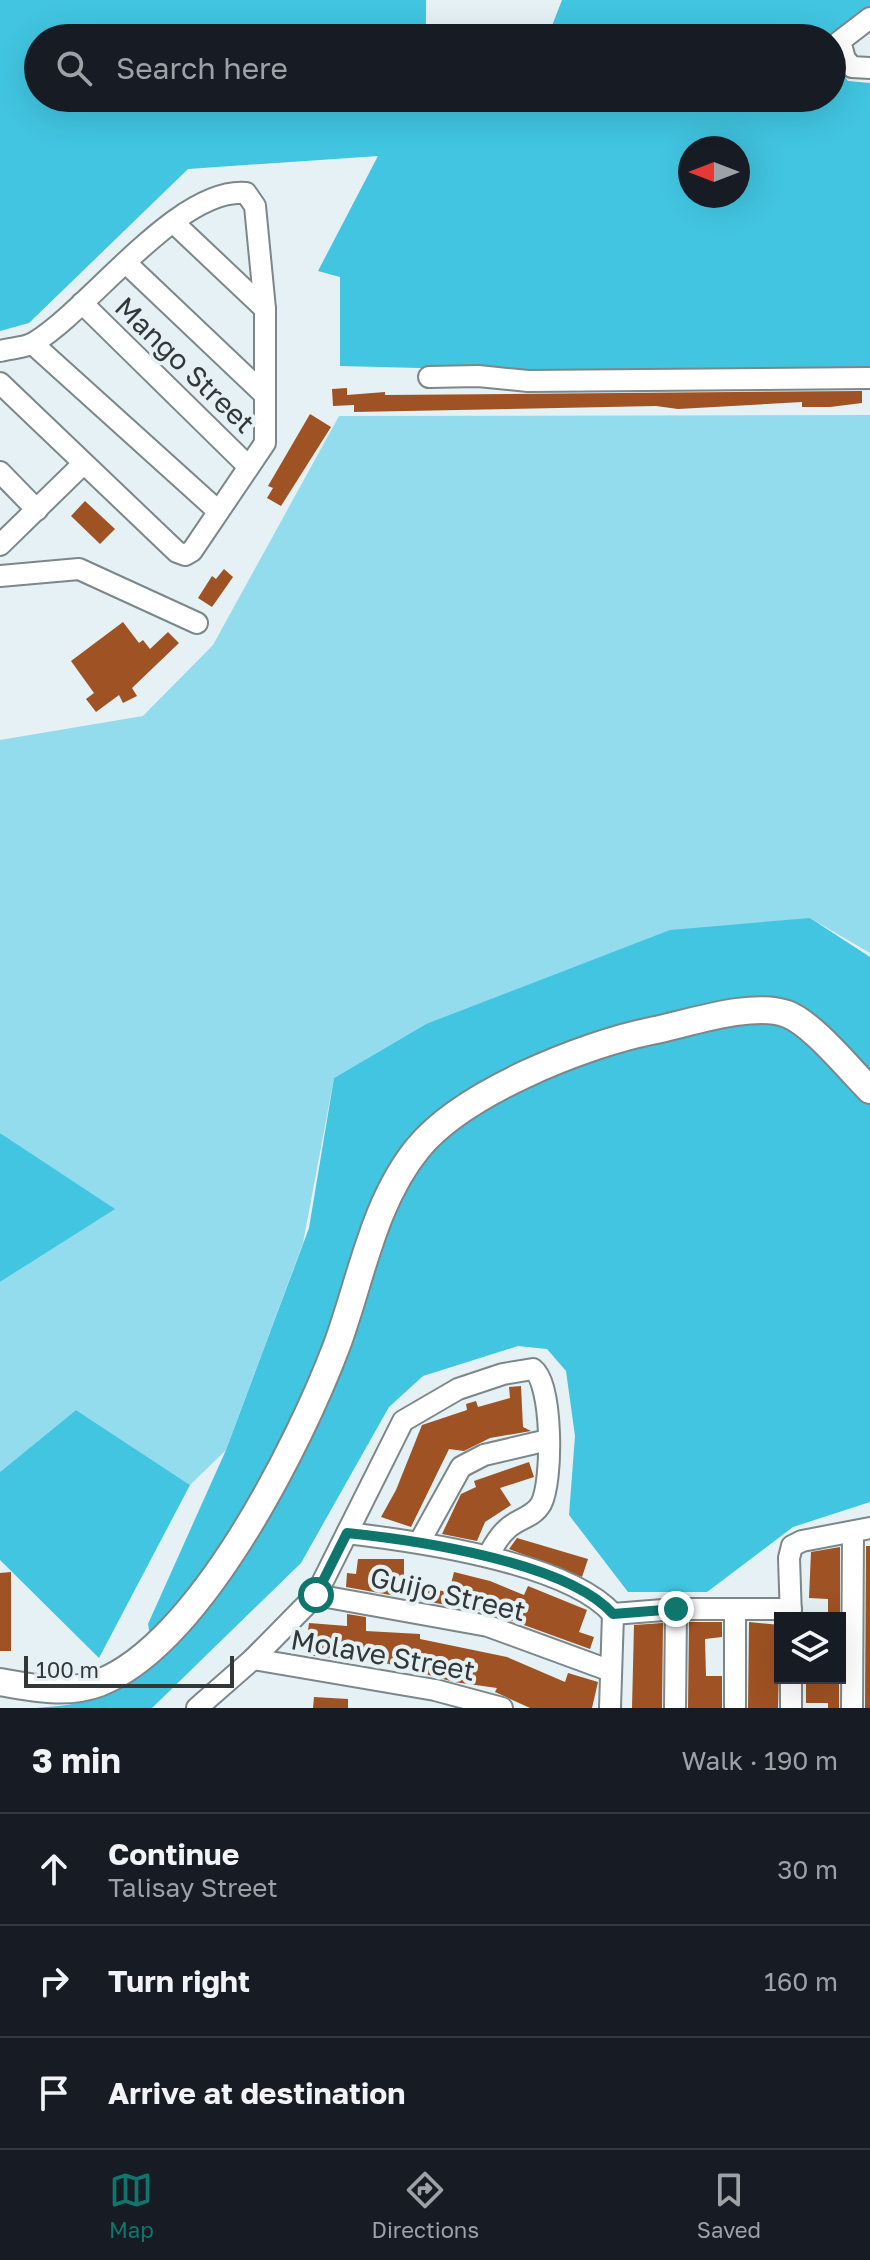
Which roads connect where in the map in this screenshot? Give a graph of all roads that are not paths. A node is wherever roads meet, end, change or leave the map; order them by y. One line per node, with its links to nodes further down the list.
1 (870, 18): 2 (street)
2 (846, 35)
3 (846, 56): 4 (street)
4 (870, 68)
5 (173, 222): 6 (street); 8 (street); 8 (street)
6 (126, 263): 7 (street); 14 (street)
7 (82, 303): 9 (street); 16 (street, Mango Street)
8 (265, 309): 14 (street)
9 (33, 344): 10 (street); 19 (street)
10 (0, 351)
11 (429, 377): 12 (street)
12 (870, 378)
13 (0, 383): 15 (street)
14 (263, 393): 16 (street)
15 (83, 464): 18 (street); 19 (street)
16 (248, 466): 19 (street)
17 (0, 472): 18 (street)
18 (37, 510): 20 (street)
19 (218, 511)
20 (0, 545)
21 (0, 576): 22 (street)
22 (197, 623)
23 (870, 1090): 37 (main road)
24 (548, 1440): 26 (street); 27 (street); 28 (street)
25 (862, 1530): 33 (street); 45 (street)
26 (347, 1533): 27 (street); 29 (street)
27 (420, 1541): 28 (street)
28 (488, 1556): 34 (street)
29 (316, 1595): 35 (street); 36 (street, Guijo Street)
30 (676, 1609): 31 (street); 34 (street); 42 (street)
31 (735, 1609): 32 (street); 43 (street)
32 (777, 1612)
33 (791, 1612)
34 (613, 1614): 36 (street)
35 (253, 1659): 39 (street); 40 (street, Molave Street)
36 (611, 1671): 41 (street)
37 (0, 1682)
38 (791, 1684): 44 (street)
39 (197, 1708)
40 (502, 1708)
41 (610, 1708)
42 (675, 1708)
43 (735, 1708)
44 (791, 1708)
45 (852, 1708)

